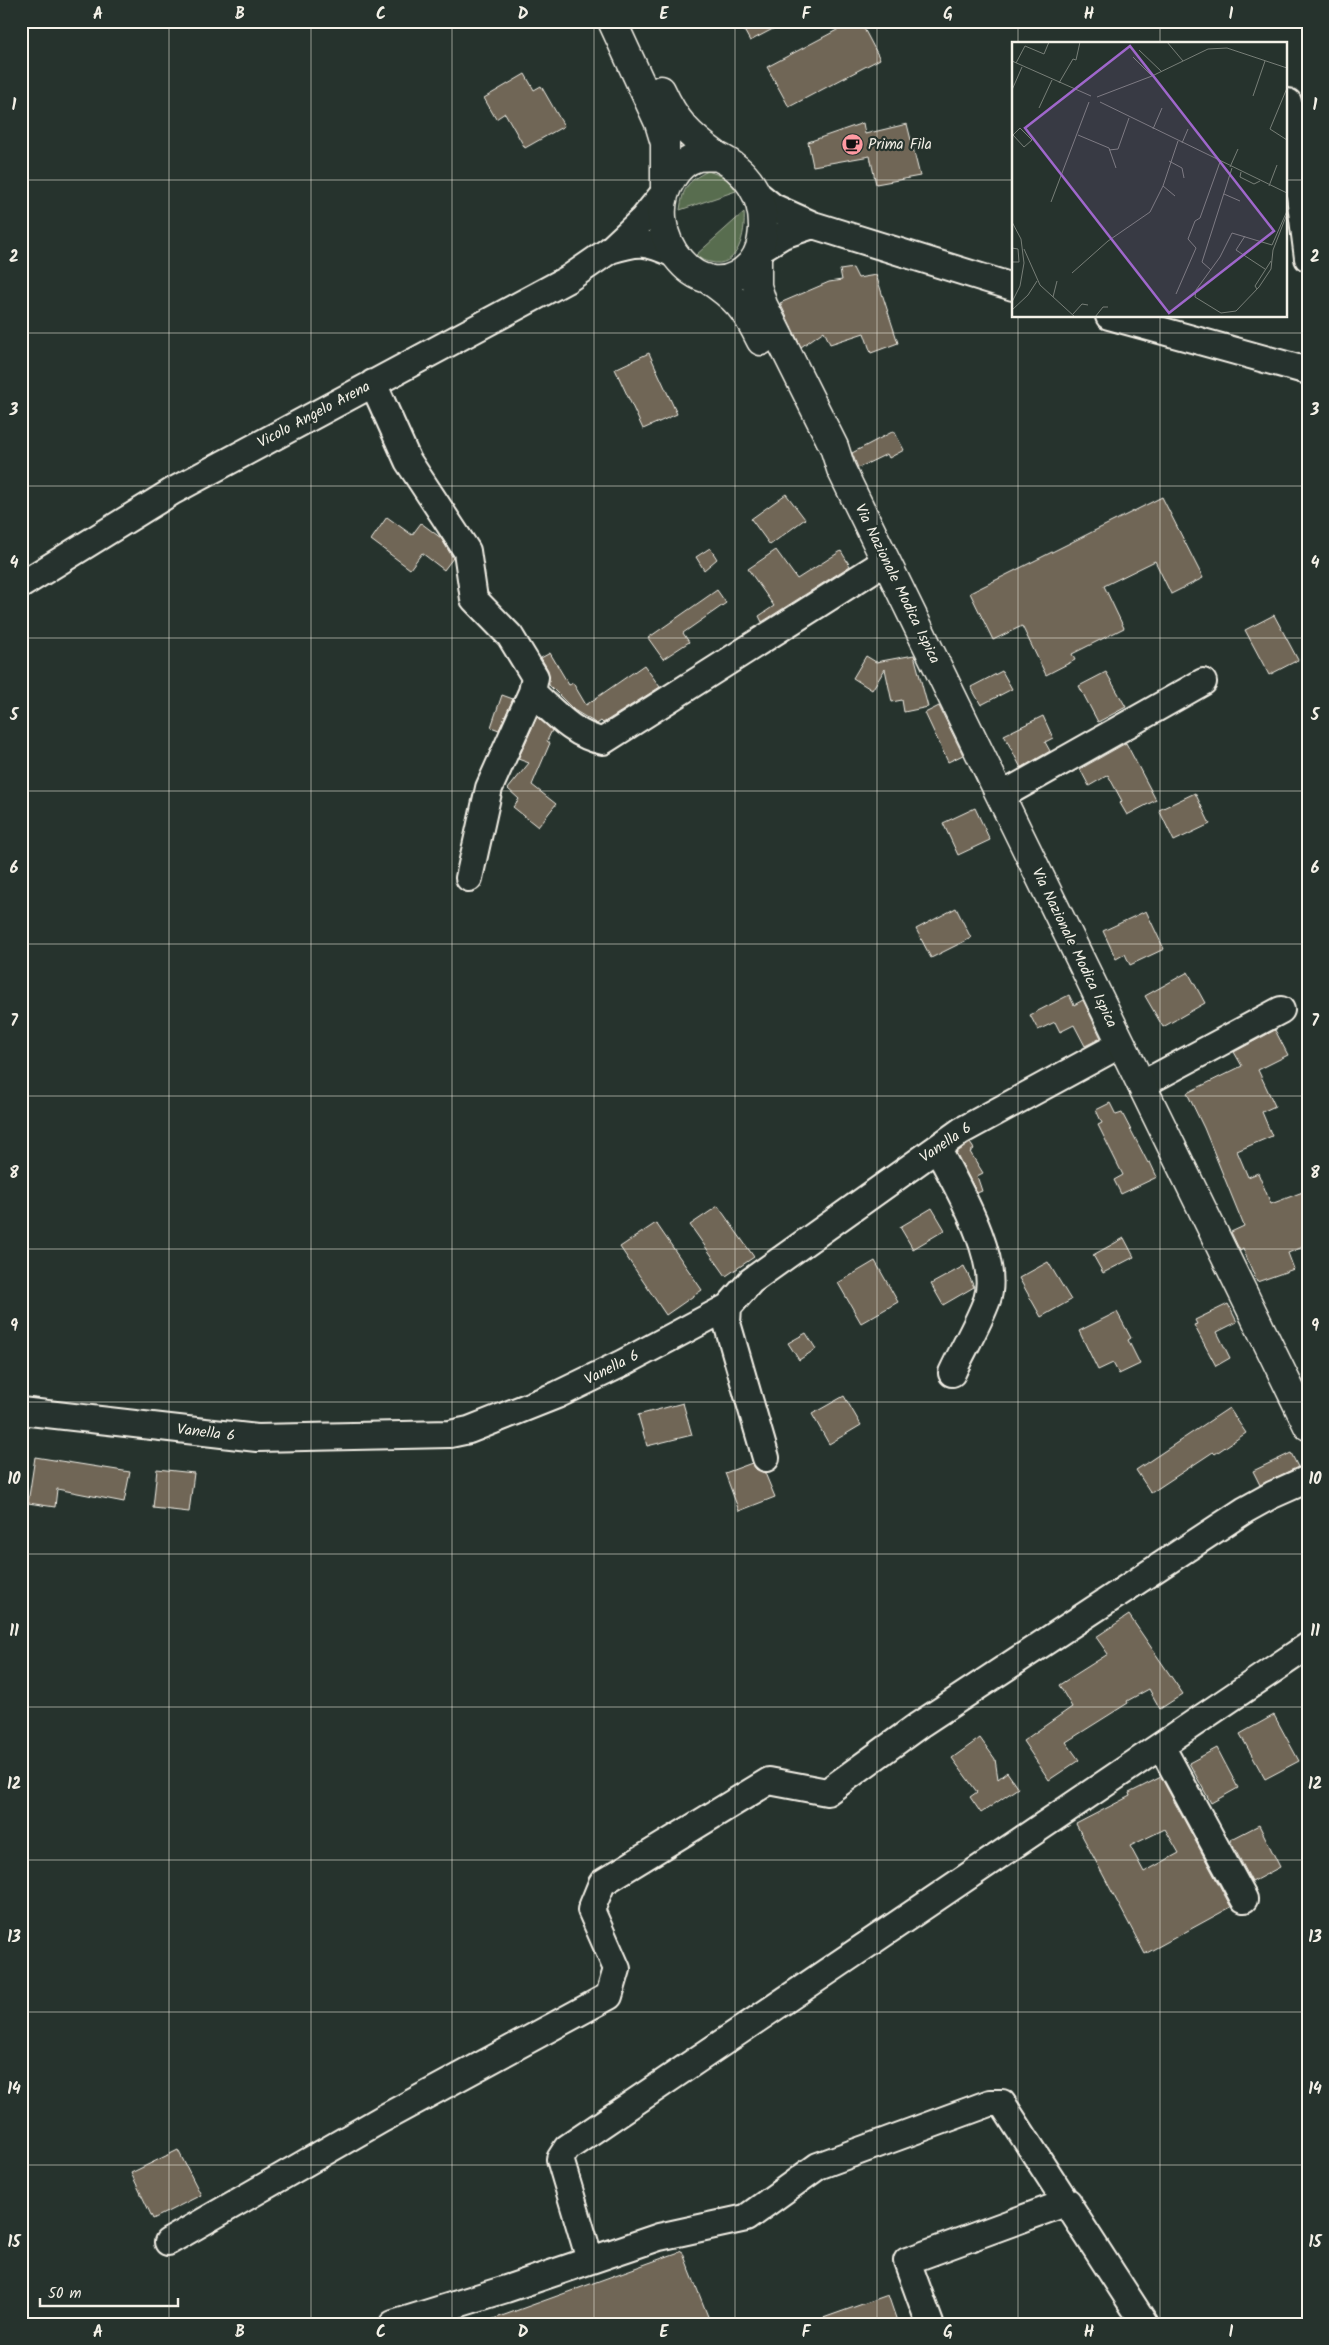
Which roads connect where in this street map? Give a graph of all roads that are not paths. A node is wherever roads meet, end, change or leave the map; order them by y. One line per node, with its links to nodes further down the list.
1 (612, 21): 5 (main road)
2 (628, 21): 4 (main road)
3 (1288, 102): 11 (street)
4 (717, 156): 5 (main road); 6 (main road)
5 (665, 190): 8 (street); 10 (main road)
6 (757, 194): 7 (street); 9 (main road)
7 (813, 225): 9 (street); 13 (street)
8 (610, 250): 10 (street); 16 (street, Vicolo Angelo Arena)
9 (759, 252): 12 (main road); 17 (main road)
10 (674, 254): 12 (main road)
11 (1308, 258)
12 (706, 278): 17 (main road)
13 (1012, 286)
14 (1116, 318): 15 (street)
15 (1308, 371)
16 (373, 383): 19 (street, Vicolo Angelo Arena); 21 (street)
17 (841, 470): 18 (main road, Via Nazionale Modica Ispica)
18 (886, 561): 21 (street); 22 (main road, Via Nazionale Modica Ispica)
19 (21, 585)
20 (1203, 682): 22 (street)
21 (532, 692): 23 (street)
22 (1001, 796): 25 (main road, Via Nazionale Modica Ispica)
23 (469, 878)
24 (1281, 1010): 26 (street)
25 (1121, 1044): 26 (main road, Via Nazionale Modica Ispica); 27 (street, Vanella 6)
26 (1140, 1085): 31 (main road, Via Nazionale Modica Ispica)
27 (937, 1148): 28 (street, Vanella 6); 29 (street)
28 (728, 1307): 30 (street, Vanella 6); 32 (street)
29 (952, 1373)
30 (21, 1411)
31 (1308, 1426)
32 (766, 1458)
33 (1308, 1479): 38 (street)
34 (1308, 1646): 35 (street)
35 (1161, 1746): 36 (street); 39 (street)
36 (1244, 1900)
37 (1068, 2202): 39 (street); 41 (street); 42 (street)
38 (168, 2242)
39 (590, 2260): 40 (street)
40 (393, 2324)
41 (930, 2324)
42 (1145, 2324)

